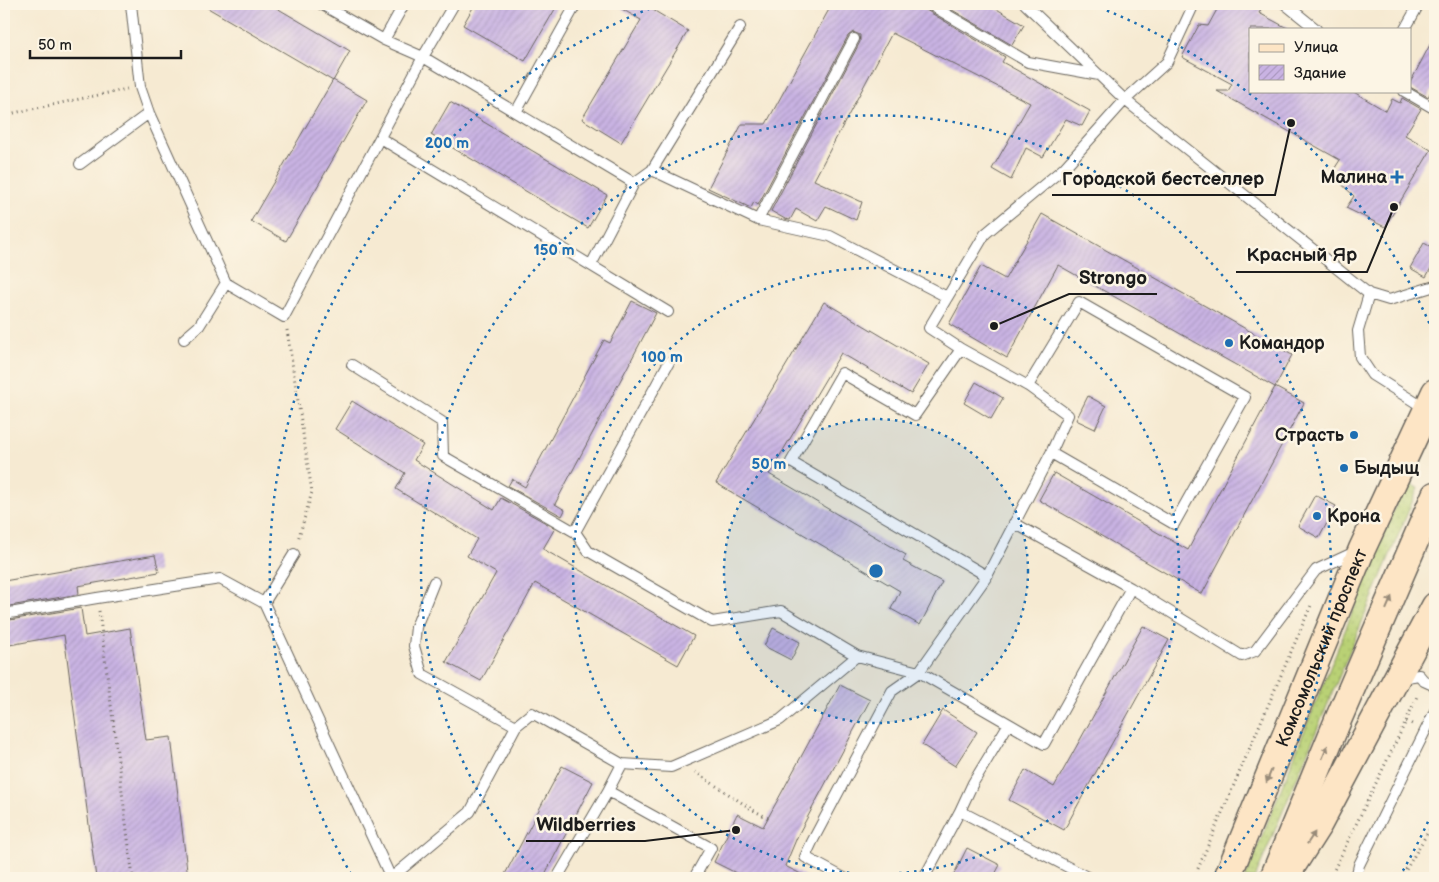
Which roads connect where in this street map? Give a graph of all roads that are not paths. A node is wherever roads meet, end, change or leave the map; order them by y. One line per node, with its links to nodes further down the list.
1 (132, 4): 22 (lane)
2 (321, 4): 15 (lane)
3 (404, 4): 15 (lane)
4 (454, 4): 16 (lane)
5 (576, 4): 21 (lane)
6 (929, 4): 17 (lane)
7 (1026, 4): 17 (lane)
8 (1194, 4): 19 (lane)
9 (1285, 4): 12 (lane)
10 (1419, 4): 13 (lane)
11 (740, 27): 25 (lane)
12 (1315, 28)
13 (1406, 28)
14 (854, 39): 27 (lane)
15 (384, 40): 16 (lane)
16 (423, 56): 21 (lane); 23 (lane)
17 (1100, 75): 19 (lane)
18 (1406, 92): 20 (lane)
19 (1126, 100): 31 (lane); 32 (lane)
20 (1435, 109)
21 (516, 112): 26 (lane)
22 (149, 113): 24 (lane); 29 (lane)
23 (380, 138): 28 (lane); 29 (lane)
24 (80, 164)
25 (652, 170): 26 (lane); 27 (lane)
26 (634, 183): 28 (lane)
27 (758, 220): 32 (lane)
28 (591, 265): 33 (lane)
29 (226, 283): 34 (lane)
30 (1435, 286): 31 (lane)
31 (1369, 294): 39 (lane)
32 (947, 297): 35 (lane)
33 (668, 312)
34 (184, 339)
35 (960, 348): 38 (lane); 46 (lane)
36 (669, 362): 43 (lane)
37 (352, 365): 43 (lane)
38 (1028, 386): 40 (lane); 40 (lane)
39 (1431, 401): 44 (main road, Комсомольский проспект)
40 (1051, 453): 42 (lane)
41 (1435, 495): 69 (main road, one-way to 41)
42 (1014, 523): 46 (lane); 48 (lane)
43 (574, 532): 52 (lane)
44 (1362, 549): 48 (lane); 68 (main road, Комсомольский проспект, one-way to 68)
45 (294, 554): 49 (lane)
46 (987, 576): 53 (lane)
47 (434, 582): 58 (lane)
48 (1132, 588): 57 (lane)
49 (264, 603): 51 (lane); 62 (lane)
50 (1435, 606): 54 (main road)
51 (4, 614)
52 (857, 656): 53 (lane); 59 (lane)
53 (919, 672): 57 (lane); 65 (lane)
54 (1398, 678): 55 (lane); 70 (main road, one-way to 54)
55 (1435, 686)
56 (1435, 711): 71 (lane)
57 (1008, 725): 61 (lane)
58 (516, 726): 59 (lane); 62 (lane)
59 (622, 764): 60 (lane)
60 (608, 791): 63 (lane); 64 (lane)
61 (960, 811): 66 (lane); 67 (lane)
62 (391, 878)
63 (557, 878)
64 (694, 878)
65 (844, 878)
66 (924, 878)
67 (1089, 878)
68 (1227, 878)
69 (1273, 878)
70 (1284, 878)
71 (1356, 878)

